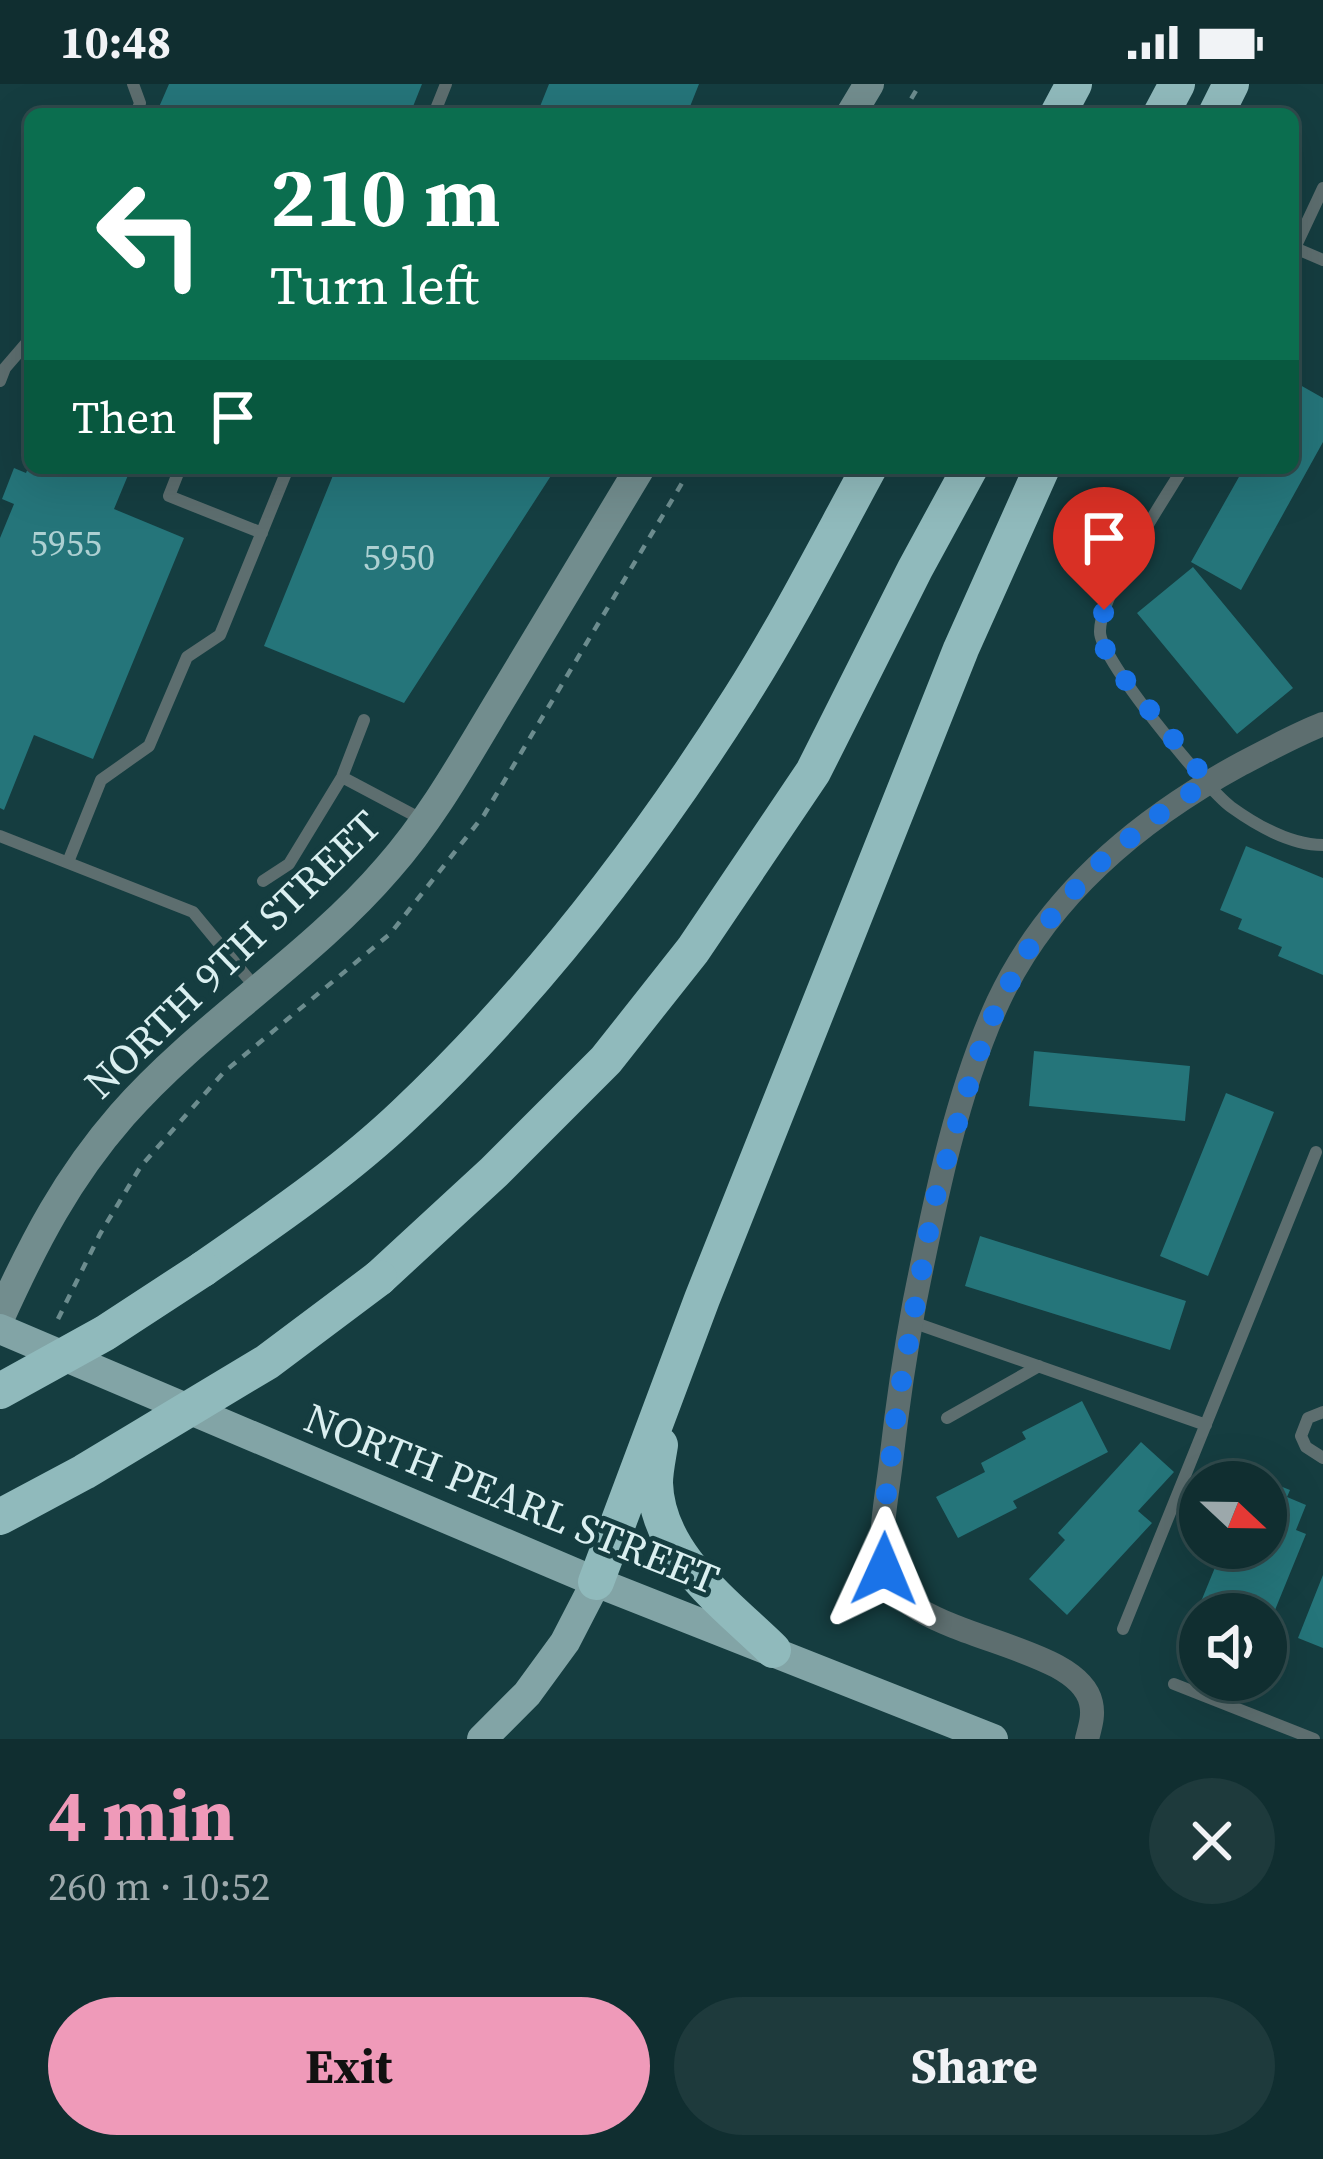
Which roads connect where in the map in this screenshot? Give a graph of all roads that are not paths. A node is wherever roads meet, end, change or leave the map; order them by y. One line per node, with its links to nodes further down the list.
1 (1323, 188): 2 (lane)
2 (1299, 239)
3 (24, 346): 4 (lane)
4 (0, 381)
5 (178, 474): 12 (lane)
6 (286, 474): 12 (lane)
7 (636, 474): 17 (street, NORTH 9TH STREET)
8 (866, 474): 28 (highway, bridge)
9 (967, 474): 34 (highway, bridge)
10 (1039, 474): 29 (highway)
11 (1180, 474): 16 (lane)
12 (262, 533): 20 (lane)
13 (364, 720): 15 (lane)
14 (1323, 724): 16 (street)
15 (342, 777): 17 (lane); 21 (lane)
16 (1208, 782): 19 (lane); 25 (street)
17 (424, 821): 22 (street, NORTH 9TH STREET)
18 (0, 836): 20 (lane)
19 (1323, 845)
20 (68, 862): 22 (lane)
21 (263, 881)
22 (257, 990): 24 (street, NORTH 9TH STREET)
23 (1316, 1152): 32 (lane)
24 (0, 1317)
25 (911, 1322): 27 (lane); 42 (street)
26 (0, 1329): 35 (main road, NORTH PEARL STREET)
27 (1039, 1366): 31 (lane); 32 (lane)
28 (0, 1391)
29 (665, 1398): 35 (highway); 37 (highway)
30 (1323, 1412): 33 (lane)
31 (947, 1418)
32 (1206, 1424): 36 (lane)
33 (1323, 1458)
34 (0, 1517)
35 (596, 1582): 37 (main road, NORTH PEARL STREET); 40 (main road)
36 (1123, 1629)
37 (772, 1650): 41 (main road, NORTH PEARL STREET)
38 (1174, 1684): 39 (lane)
39 (1320, 1738)
40 (482, 1739)
41 (993, 1739)
42 (1087, 1739)

